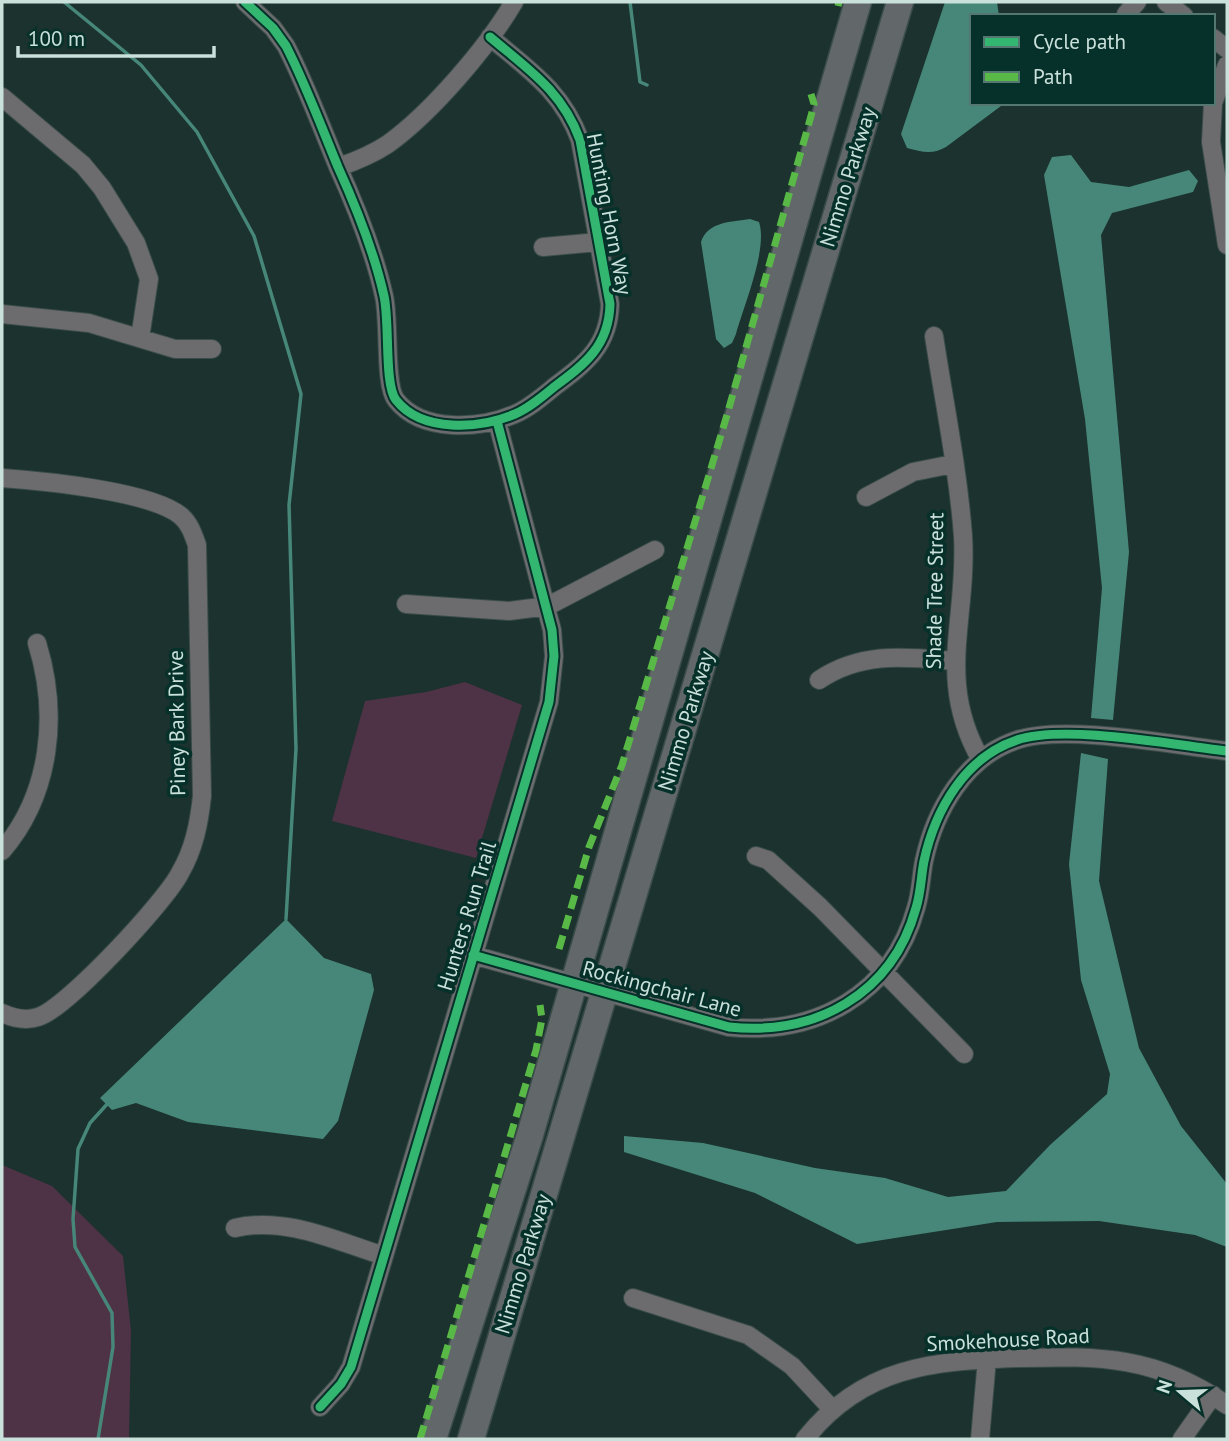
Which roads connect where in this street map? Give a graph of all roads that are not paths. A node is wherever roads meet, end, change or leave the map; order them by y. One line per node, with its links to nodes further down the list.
1 (514, 2): 7 (street)
2 (858, 2): 36 (highway, Nimmo Parkway)
3 (900, 2): 37 (highway, Nimmo Parkway)
4 (1166, 2): 6 (street)
5 (256, 5): 12 (street, Hunting Horn Way)
6 (1181, 14)
7 (490, 37): 12 (street); 13 (street, Hunting Horn Way)
8 (1227, 65): 10 (street)
9 (2, 97): 18 (street)
10 (1215, 98)
11 (1213, 105): 14 (street)
12 (339, 167): 20 (street, Hunting Horn Way)
13 (598, 242): 15 (street); 20 (street, Hunting Horn Way)
14 (1227, 245)
15 (543, 247)
16 (2, 314): 18 (street)
17 (934, 336): 21 (street, Shade Tree Street)
18 (139, 338): 19 (street)
19 (212, 349)
20 (497, 421): 26 (street, Hunters Run Trail)
21 (953, 464): 23 (street); 28 (street, Shade Tree Street)
22 (2, 478): 38 (street, Piney Bark Drive)
23 (866, 497)
24 (654, 550): 26 (street)
25 (407, 604): 26 (street)
26 (548, 606): 34 (street, Hunters Run Trail)
27 (37, 643): 32 (street)
28 (955, 661): 29 (street); 31 (street, Shade Tree Street)
29 (819, 680)
30 (1227, 751): 31 (street, Rockingchair Lane)
31 (981, 761): 35 (street, Rockingchair Lane)
32 (3, 849)
33 (756, 856): 35 (street)
34 (473, 955): 36 (street, Rockingchair Lane); 41 (street, Hunters Run Trail)
35 (883, 970): 37 (street, Rockingchair Lane); 39 (street)
36 (573, 984): 37 (street, Rockingchair Lane); 47 (highway, Nimmo Parkway)
37 (604, 992): 48 (highway, Nimmo Parkway)
38 (2, 1013)
39 (964, 1054)
40 (235, 1228): 41 (street)
41 (384, 1256): 45 (street, Hunters Run Trail)
42 (633, 1298): 46 (street)
43 (986, 1359): 44 (street, Smokehouse Road); 46 (street, Smokehouse Road); 50 (street)
44 (1220, 1400): 51 (street)
45 (320, 1408)
46 (832, 1409): 49 (street, Smokehouse Road)
47 (433, 1439)
48 (471, 1439)
49 (805, 1439)
50 (980, 1439)
51 (1182, 1439)

